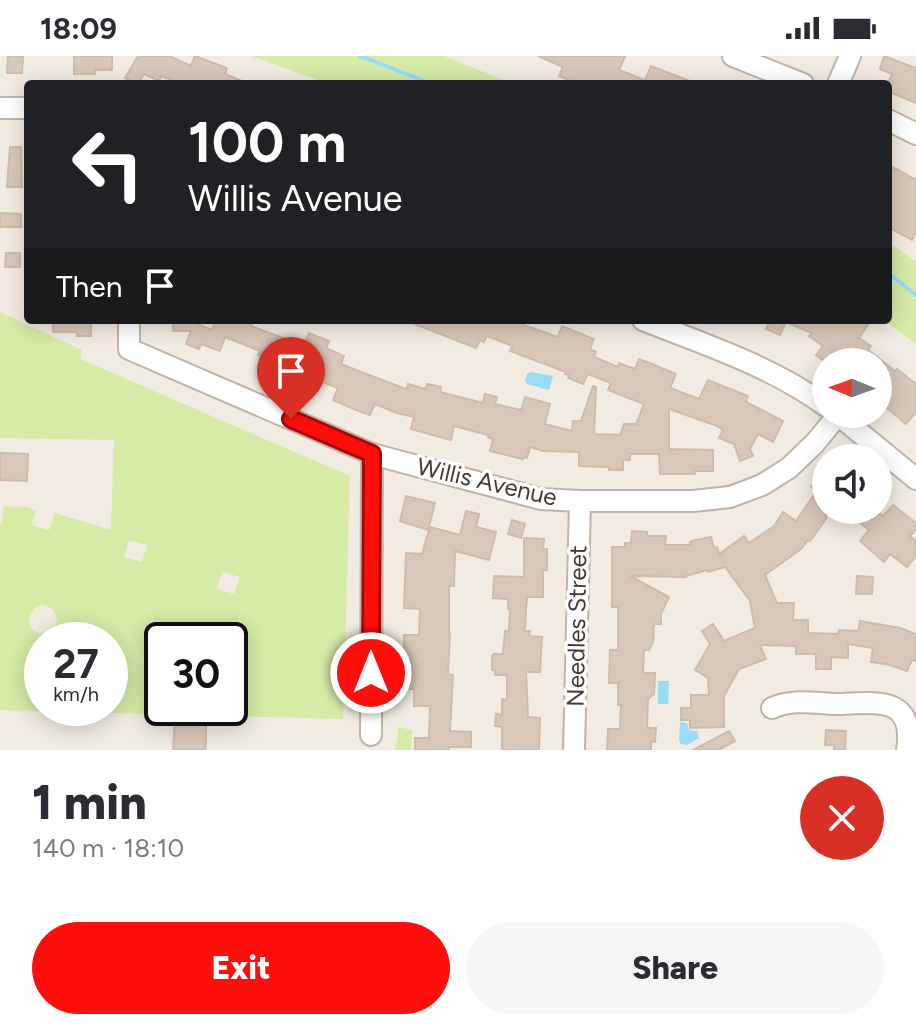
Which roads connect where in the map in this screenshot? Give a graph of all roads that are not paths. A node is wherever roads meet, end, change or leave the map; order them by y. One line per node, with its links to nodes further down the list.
1 (733, 56): 3 (street)
2 (850, 56): 4 (street)
3 (793, 80)
4 (840, 80)
5 (0, 108): 6 (street)
6 (24, 108)
7 (892, 122): 8 (street)
8 (916, 134)
9 (129, 324): 14 (street, Willis Avenue)
10 (653, 324): 11 (street)
11 (812, 396)
12 (826, 428): 16 (street, Willis Avenue)
13 (854, 428): 15 (street)
14 (372, 454): 16 (street, Willis Avenue); 18 (street)
15 (916, 479)
16 (580, 501): 19 (street, Needles Street)
17 (772, 708): 20 (street)
18 (371, 735)
19 (574, 750)
20 (907, 750)

